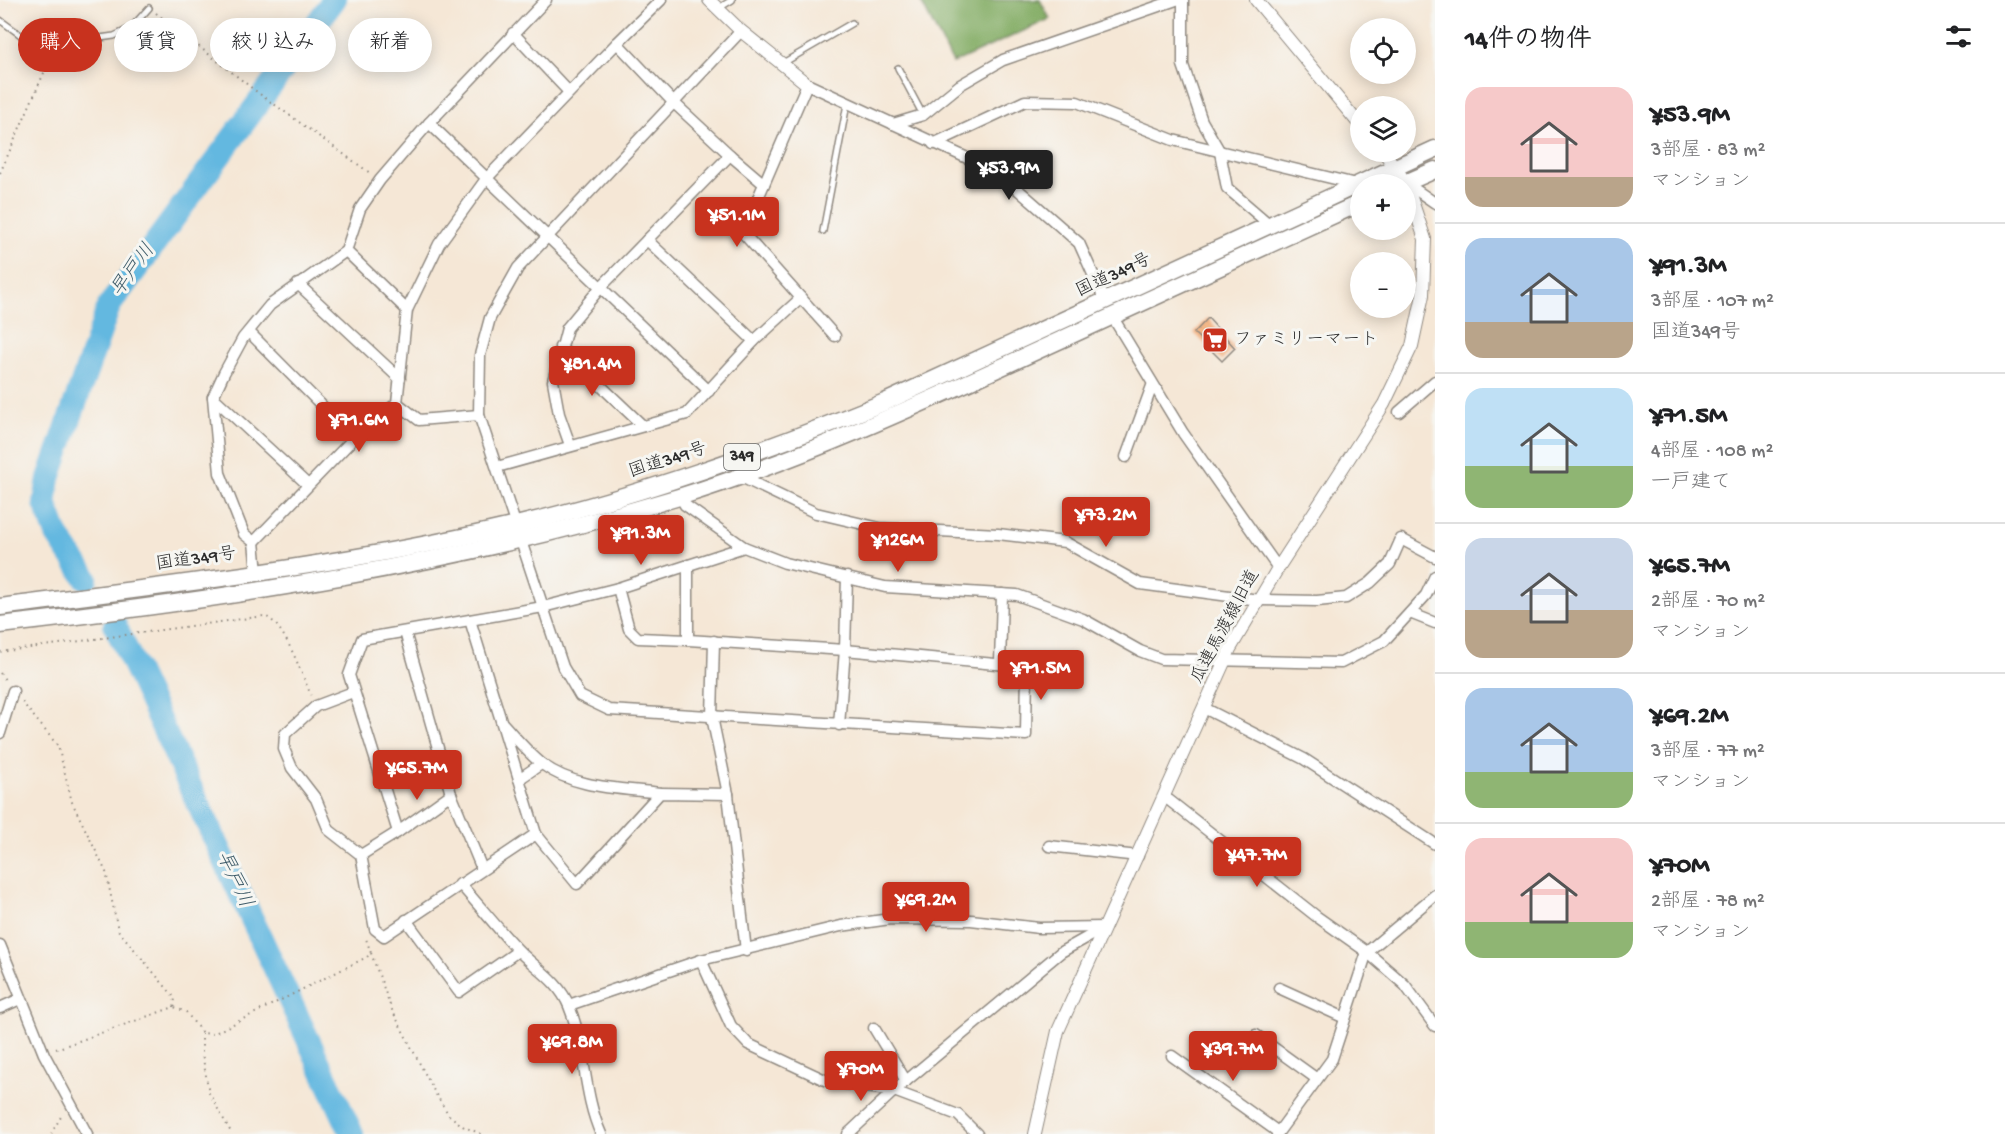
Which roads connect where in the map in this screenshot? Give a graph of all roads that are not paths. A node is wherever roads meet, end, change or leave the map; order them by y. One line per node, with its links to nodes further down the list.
1 (546, 0): 12 (street)
2 (661, 0): 13 (street)
3 (732, 0): 7 (lane)
4 (1176, 0): 21 (street)
5 (1183, 0): 26 (street)
6 (1256, 0): 20 (street)
7 (713, 4): 11 (street)
8 (149, 8): 9 (lane)
9 (0, 20)
10 (852, 23): 14 (lane)
11 (741, 31): 14 (street); 18 (street)
12 (513, 33): 17 (street); 22 (street)
13 (617, 43): 17 (street); 18 (street)
14 (781, 64): 16 (street)
15 (898, 68): 21 (lane)
16 (807, 84): 19 (street); 36 (street)
17 (569, 92): 33 (street)
18 (673, 102): 27 (street); 44 (street)
19 (847, 104): 23 (street); 43 (lane)
20 (1350, 112)
21 (923, 114): 23 (street)
22 (429, 123): 33 (street); 46 (street)
23 (893, 124): 24 (street)
24 (933, 144): 26 (street); 50 (street)
25 (1435, 149): 29 (highway, 国道349号 / 349)
26 (1220, 152): 35 (street); 42 (street)
27 (730, 154): 36 (street); 45 (street)
28 (1392, 162): 29 (street, 瓜連馬渡線旧道)
29 (1397, 168): 31 (highway, 国道349号 / 349); 32 (street, 瓜連馬渡線旧道)
30 (1435, 170): 34 (highway)
31 (1384, 174)
32 (1400, 174)
33 (486, 178): 44 (street); 51 (street)
34 (1416, 179)
35 (1350, 183)
36 (764, 184): 49 (street)
37 (1350, 189): 42 (highway, 国道349号 / 349)
38 (1416, 191): 39 (street)
39 (1435, 203)
40 (1350, 207): 50 (highway, 国道349号 / 349)
41 (1416, 214): 78 (street, 瓜連馬渡線旧道)
42 (1270, 225): 50 (highway, 国道349号 / 349)
43 (823, 231)
44 (546, 237): 48 (street); 63 (street)
45 (647, 240): 48 (street); 54 (street)
46 (346, 251): 47 (street); 51 (street)
47 (298, 284): 52 (street); 56 (street)
48 (600, 288): 55 (street); 59 (street)
49 (801, 298): 53 (street); 54 (street)
50 (1109, 309): 58 (street); 69 (highway, 国道349号 / 349); 72 (highway, 国道349号 / 349)
51 (407, 310): 56 (street)
52 (249, 332): 60 (street); 65 (street)
53 (835, 336)
54 (754, 341): 59 (street)
55 (560, 347): 64 (street); 66 (street)
56 (399, 379): 61 (street)
57 (1435, 381): 62 (street)
58 (1152, 386): 67 (street); 78 (street)
59 (709, 391): 64 (street)
60 (213, 397): 70 (street); 74 (street)
61 (397, 403): 63 (street); 65 (street)
62 (1399, 412)
63 (479, 415): 68 (street)
64 (643, 426): 66 (street)
65 (354, 438): 70 (street)
66 (570, 445): 68 (street)
67 (1126, 456)
68 (497, 467): 72 (street)
69 (739, 476): 71 (highway, 国道349号 / 349); 84 (street)
70 (308, 486): 74 (street)
71 (680, 496): 73 (highway, 国道349号 / 349); 75 (street)
72 (516, 525): 73 (street); 79 (highway, 国道349号 / 349)
73 (523, 541): 86 (street); 90 (highway, 国道349号 / 349)
74 (254, 542): 79 (street)
75 (744, 547): 77 (street); 81 (street)
76 (1435, 557): 84 (street)
77 (688, 565): 82 (street); 92 (street)
78 (1278, 568): 84 (street, 瓜連馬渡線旧道)
79 (257, 572): 85 (highway, 国道349号 / 349)
80 (1435, 576): 87 (street)
81 (848, 577): 83 (street); 94 (street)
82 (618, 588): 86 (street); 92 (street)
83 (1002, 594): 95 (street); 96 (street)
84 (1259, 600): 95 (street, 瓜連馬渡線旧道)
85 (0, 607)
86 (543, 607): 88 (street); 100 (street)
87 (1410, 613): 89 (street); 95 (street)
88 (470, 620): 91 (street); 101 (street)
89 (1435, 623)
90 (0, 625)
91 (405, 632): 98 (street); 107 (street)
92 (688, 640): 93 (street)
93 (714, 642): 94 (street); 100 (street)
94 (844, 650): 96 (street); 102 (street)
95 (1226, 658): 99 (street, 瓜連馬渡線旧道)
96 (1000, 664): 102 (street)
97 (13, 691): 103 (street)
98 (353, 692): 110 (street); 114 (street)
99 (1204, 708): 109 (street, 瓜連馬渡線旧道); 112 (street)
100 (712, 717): 102 (street); 108 (street)
101 (501, 722): 104 (street); 105 (street)
102 (839, 725)
103 (0, 733)
104 (541, 764): 105 (street); 106 (street)
105 (519, 779): 111 (street)
106 (660, 792): 108 (street); 111 (street)
107 (451, 794): 110 (street); 116 (street)
108 (728, 794): 123 (street)
109 (1165, 797): 115 (street, 瓜連馬渡線旧道); 124 (street)
110 (398, 832): 114 (street)
111 (536, 834): 116 (street)
112 (1435, 844)
113 (1049, 846): 115 (street)
114 (361, 855): 119 (street)
115 (1138, 856): 120 (street, 瓜連馬渡線旧道)
116 (482, 869): 117 (street)
117 (460, 884): 119 (street); 122 (street)
118 (1434, 898): 124 (street)
119 (406, 920): 122 (street)
120 (1105, 927): 123 (street); 136 (street); 143 (street, 瓜連馬渡線旧道)
121 (0, 945): 127 (street)
122 (519, 951): 128 (street)
123 (746, 951): 125 (street)
124 (1367, 952): 130 (street); 131 (street)
125 (701, 960): 128 (street); 137 (street)
126 (1279, 988): 130 (street)
127 (20, 999): 129 (street); 139 (street)
128 (569, 1005): 140 (street)
129 (0, 1008)
130 (1345, 1018): 135 (street)
131 (1435, 1026)
132 (874, 1028): 136 (street)
133 (1256, 1035): 135 (street)
134 (1172, 1056): 138 (street)
135 (1317, 1079): 138 (street)
136 (906, 1081): 137 (street)
137 (894, 1091): 141 (street); 142 (street)
138 (1277, 1133)
139 (87, 1134)
140 (602, 1134)
141 (848, 1134)
142 (977, 1134)
143 (1035, 1134)

